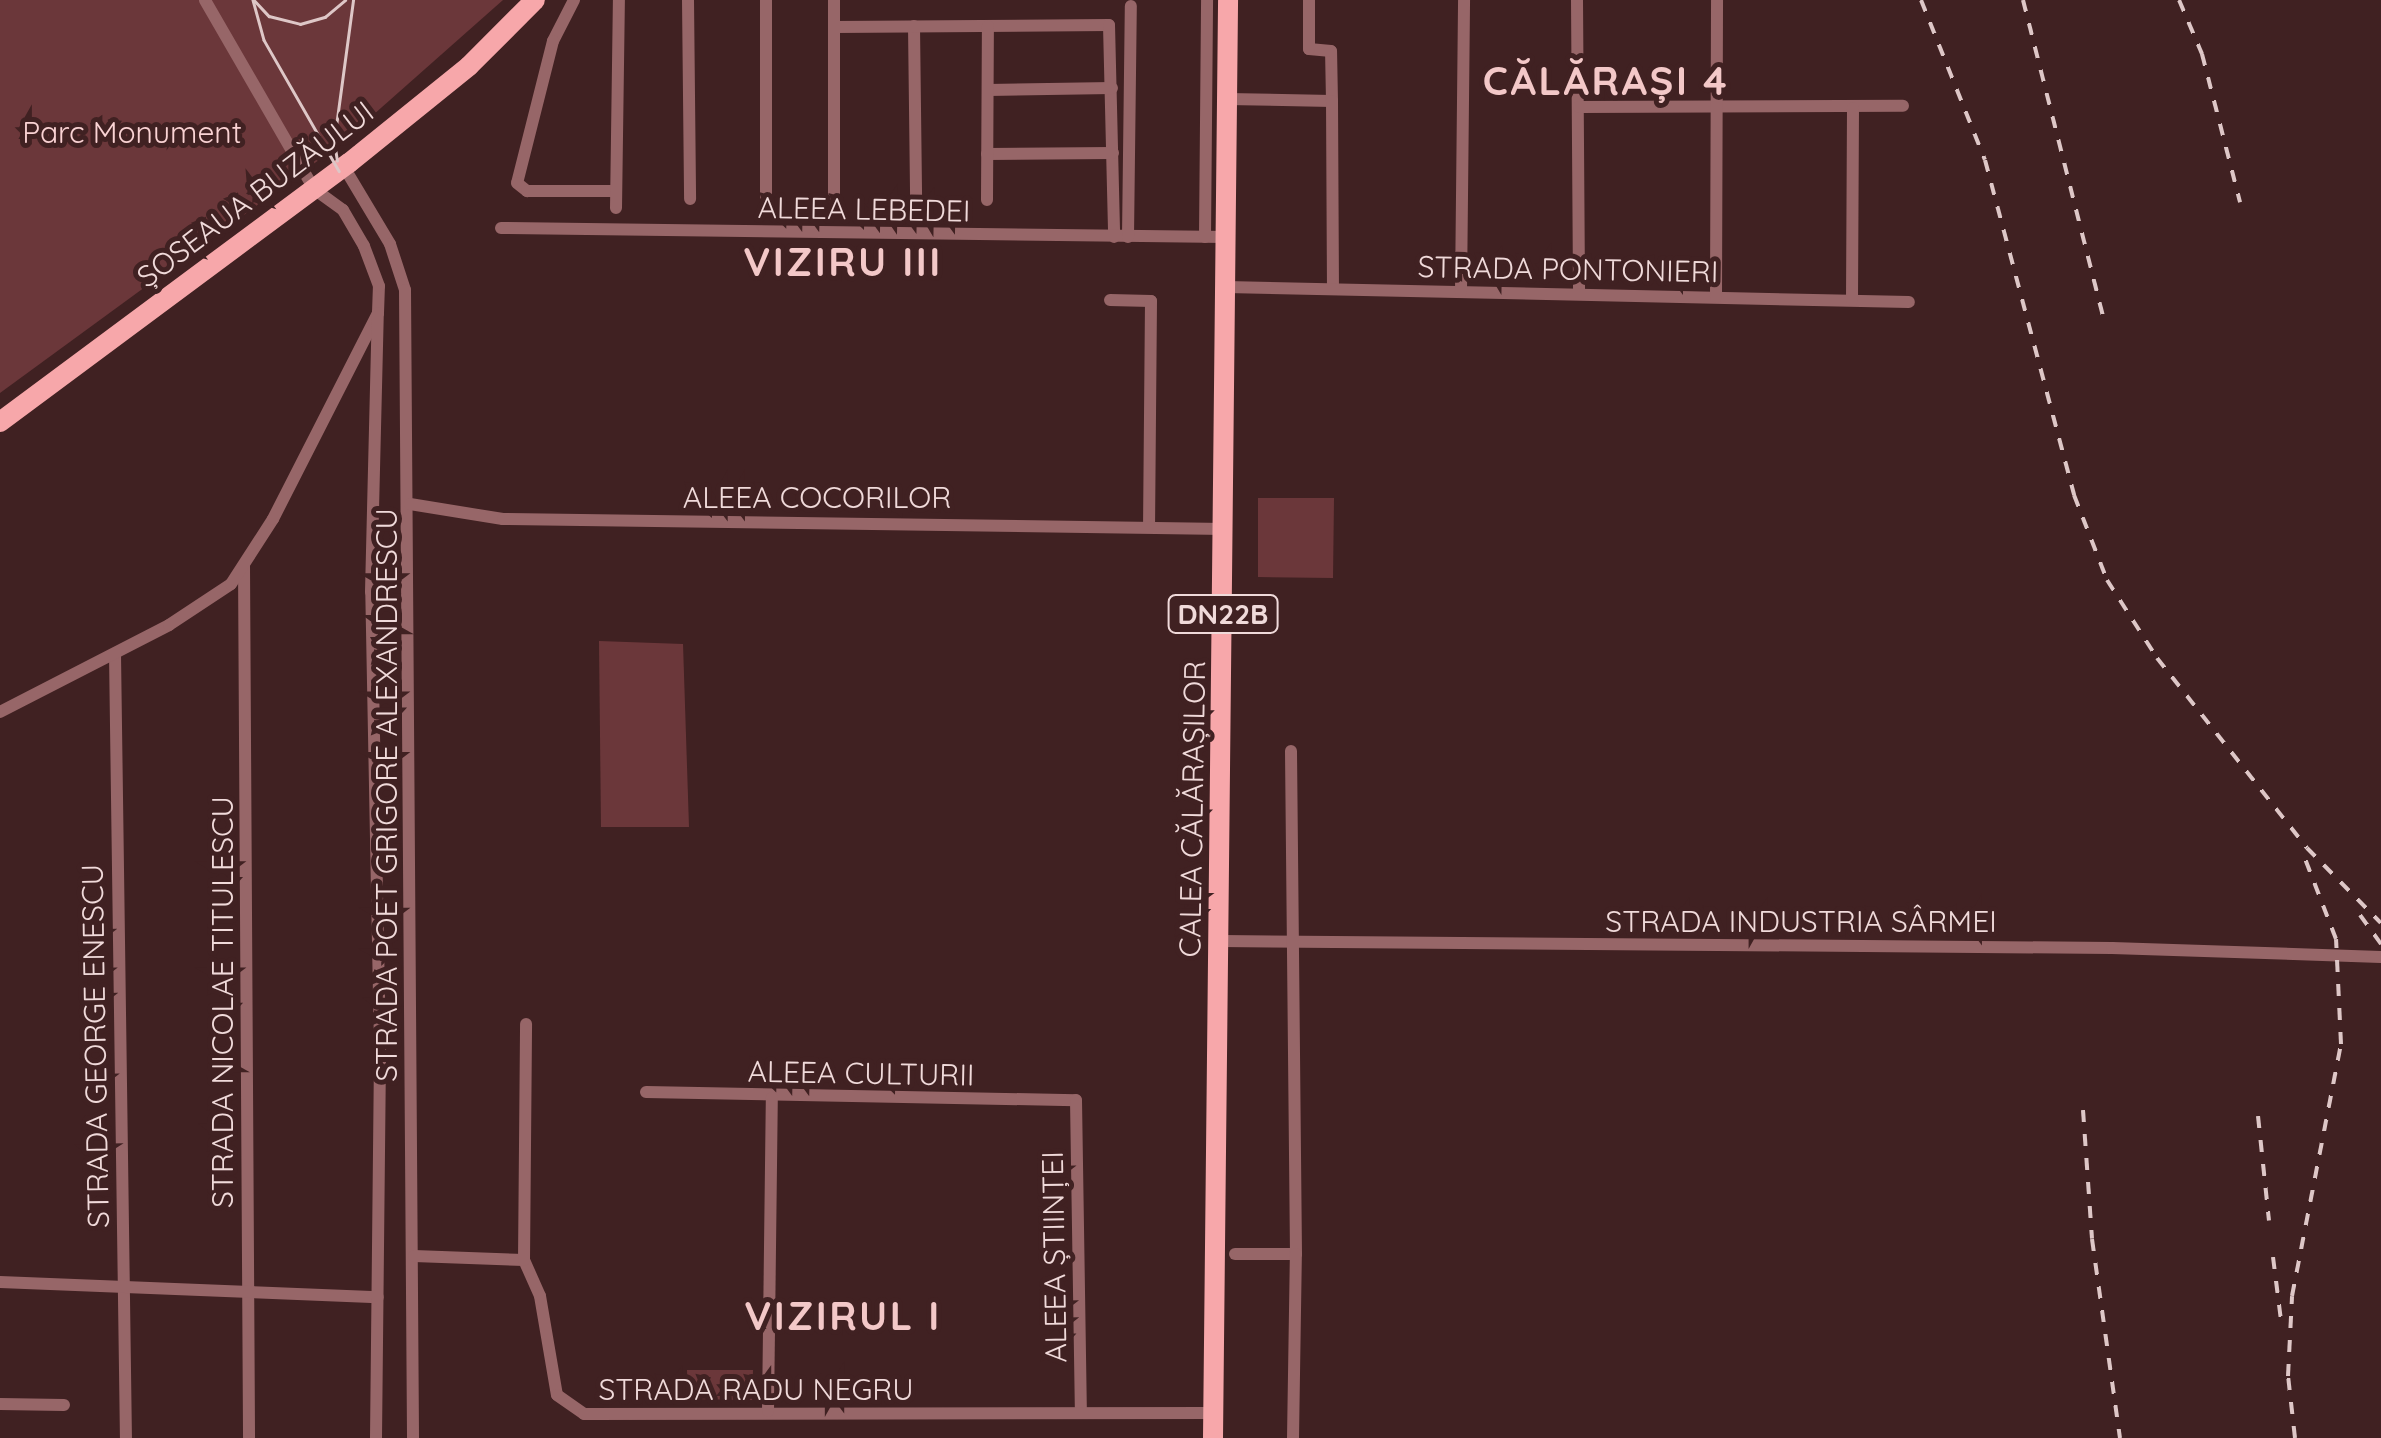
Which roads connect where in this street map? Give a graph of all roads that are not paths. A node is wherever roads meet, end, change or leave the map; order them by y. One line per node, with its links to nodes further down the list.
1 (205, 0): 29 (street, STRADA POET GRIGORE ALEXANDRESCU)
2 (535, 0): 28 (main road, ȘOSEAUA BUZĂULUI)
3 (574, 0): 30 (street)
4 (618, 0): 30 (street)
5 (688, 0): 34 (street)
6 (766, 0): 31 (street)
7 (834, 0): 17 (street)
8 (1207, 0): 39 (street)
9 (1228, 0): 20 (main road, CALEA CĂLĂRAȘILOR / DN22B)
10 (1309, 0): 21 (street)
11 (1464, 0): 42 (street)
12 (1577, 0): 23 (street)
13 (1717, 0): 24 (street)
14 (1131, 6): 38 (street)
15 (914, 26): 16 (street); 17 (street); 33 (street)
16 (988, 26): 18 (street); 19 (street)
17 (835, 27): 32 (street)
18 (1112, 88): 19 (street); 26 (street)
19 (988, 90): 27 (street)
20 (1227, 100): 21 (street); 39 (main road, CALEA CĂLĂRAȘILOR / DN22B)
21 (1332, 101): 41 (street)
22 (1903, 106): 25 (street)
23 (1578, 107): 24 (street); 43 (street)
24 (1718, 108): 25 (street); 44 (street)
25 (1853, 108): 46 (street)
26 (1113, 153): 27 (street); 38 (street)
27 (987, 154): 35 (street)
28 (344, 167): 29 (main road, ȘOSEAUA BUZĂULUI); 50 (street, STRADA POET GRIGORE ALEXANDRESCU)
29 (314, 190): 48 (street, STRADA POET GRIGORE ALEXANDRESCU); 49 (main road, ȘOSEAUA BUZĂULUI)
30 (616, 191): 36 (street)
31 (766, 196)
32 (834, 198)
33 (916, 198)
34 (690, 199)
35 (987, 200)
36 (616, 208)
37 (501, 228): 38 (street, ALEEA LEBEDEI)
38 (1121, 237): 39 (street, ALEEA LEBEDEI)
39 (1216, 237): 40 (main road, CALEA CĂLĂRAȘILOR / DN22B)
40 (1226, 287): 41 (street, STRADA PONTONIERI); 52 (main road, CALEA CĂLĂRAȘILOR / DN22B)
41 (1333, 289): 42 (street, STRADA PONTONIERI)
42 (1462, 292): 43 (street, STRADA PONTONIERI)
43 (1579, 294): 44 (street, STRADA PONTONIERI)
44 (1716, 298): 46 (street, STRADA PONTONIERI)
45 (1110, 300): 51 (street)
46 (1852, 300): 47 (street, STRADA PONTONIERI)
47 (1909, 302)
48 (378, 312): 53 (street); 71 (street, STRADA POET GRIGORE ALEXANDRESCU)
49 (0, 422)
50 (410, 504): 51 (street, ALEEA COCORILOR); 66 (street, STRADA POET GRIGORE ALEXANDRESCU)
51 (1149, 526): 52 (street, ALEEA COCORILOR)
52 (1224, 529): 57 (main road, CALEA CĂLĂRAȘILOR / DN22B)
53 (244, 565): 54 (street); 70 (street, STRADA NICOLAE TITULESCU)
54 (115, 654): 55 (street); 69 (street, STRADA GEORGE ENESCU)
55 (0, 712)
56 (1291, 751): 58 (street)
57 (1220, 940): 58 (street, STRADA INDUSTRIA SÂRMEI); 76 (main road, CALEA CĂLĂRAȘILOR / DN22B)
58 (1289, 944): 59 (street, STRADA INDUSTRIA SÂRMEI); 65 (street)
59 (2381, 957)
60 (526, 1024): 67 (street)
61 (646, 1092): 62 (street, ALEEA CULTURII)
62 (772, 1098): 63 (street, ALEEA CULTURII); 74 (street)
63 (1076, 1100): 75 (street, ALEEA ȘTIINȚEI)
64 (1236, 1254): 65 (street)
65 (1296, 1254): 82 (street)
66 (414, 1256): 67 (street); 80 (street, STRADA POET GRIGORE ALEXANDRESCU)
67 (524, 1260): 74 (street, STRADA RADU NEGRU)
68 (0, 1282): 69 (street)
69 (124, 1285): 70 (street); 77 (street, STRADA GEORGE ENESCU)
70 (248, 1292): 71 (street); 78 (street, STRADA NICOLAE TITULESCU)
71 (378, 1297): 79 (street, STRADA POET GRIGORE ALEXANDRESCU)
72 (0, 1404): 73 (street)
73 (64, 1406)
74 (768, 1412): 75 (street, STRADA RADU NEGRU)
75 (1081, 1413): 76 (street, STRADA RADU NEGRU)
76 (1214, 1413): 81 (main road, CALEA CĂLĂRAȘILOR / DN22B)
77 (126, 1438)
78 (249, 1438)
79 (376, 1438)
80 (412, 1438)
81 (1213, 1438)
82 (1293, 1438)

